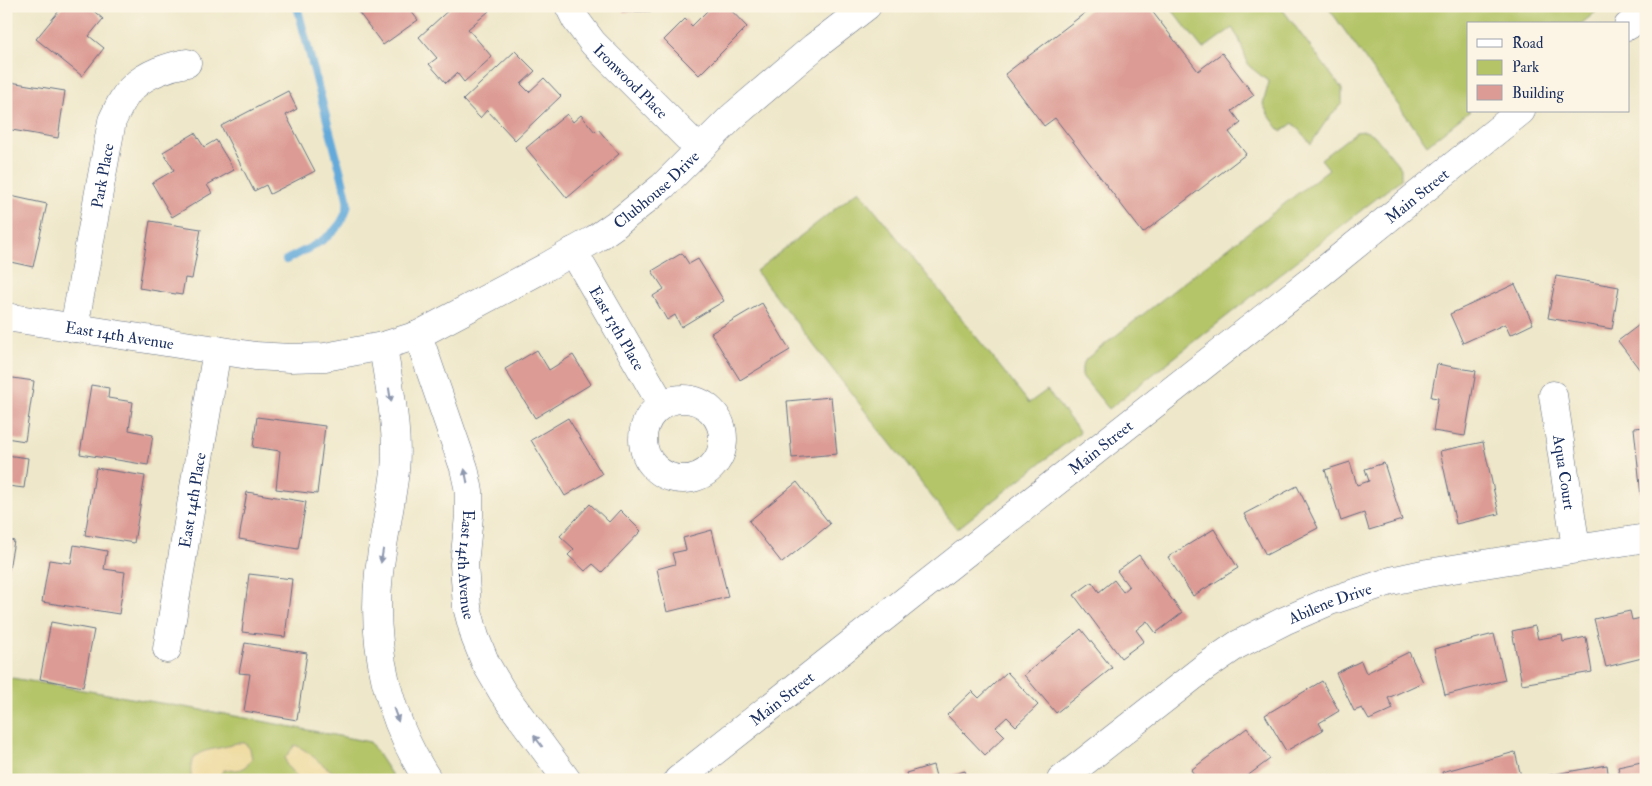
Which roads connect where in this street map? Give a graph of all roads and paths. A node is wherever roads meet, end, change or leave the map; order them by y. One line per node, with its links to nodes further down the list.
1 (569, 6): 7 (street, Ironwood Place)
2 (867, 6): 7 (street, Clubhouse Drive)
3 (1646, 12): 4 (street)
4 (1630, 24)
5 (187, 63): 10 (street, Park Place)
6 (1520, 112): 21 (street, Main Street)
7 (699, 149): 8 (street, Clubhouse Drive)
8 (574, 252): 11 (street, Clubhouse Drive); 15 (street, East 13th Place)
9 (6, 317): 10 (street, East 14th Avenue)
10 (74, 328): 13 (street, East 14th Avenue)
11 (418, 335): 12 (street, East 14th Avenue); 20 (street, East 14th Avenue, one-way to 11)
12 (383, 346): 13 (street, East 14th Avenue); 19 (street, one-way to 19)
13 (217, 350): 18 (street, East 14th Place)
14 (1553, 395): 17 (street, Aqua Court)
15 (662, 404)
16 (1646, 538): 17 (street, Abilene Drive)
17 (1576, 548): 22 (street, Abilene Drive)
18 (167, 649)
19 (428, 780)
20 (567, 780)
21 (678, 780)
22 (1061, 780)

